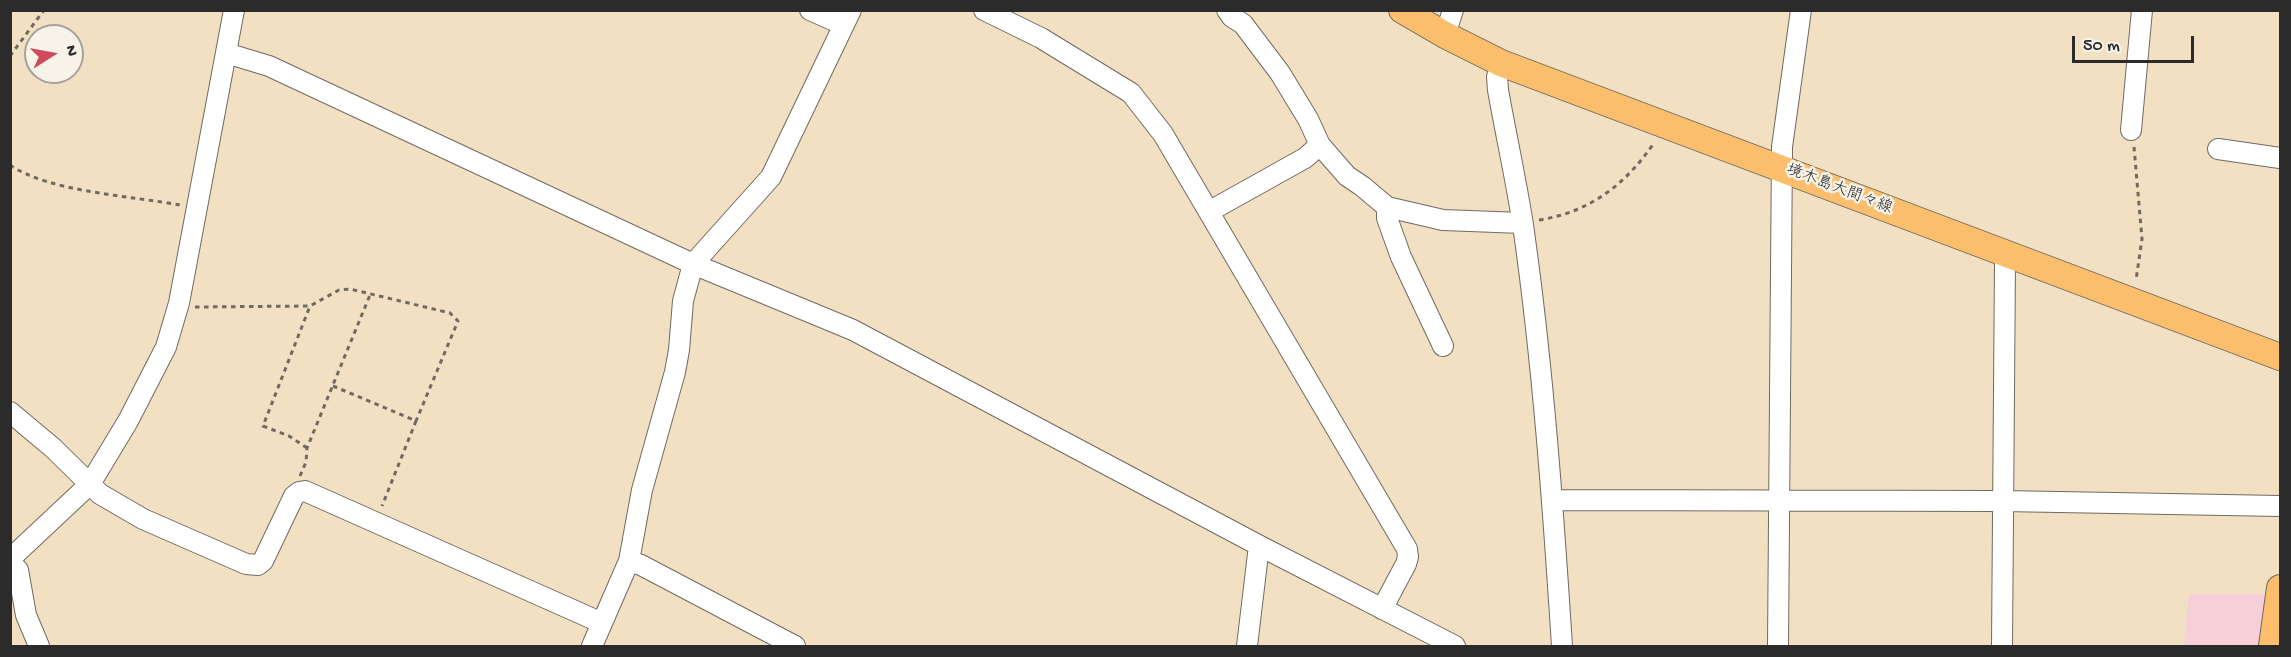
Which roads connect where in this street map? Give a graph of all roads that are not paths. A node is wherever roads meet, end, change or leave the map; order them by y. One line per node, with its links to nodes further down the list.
1 (234, 10): 11 (street)
2 (810, 10): 9 (street)
3 (984, 10): 19 (street)
4 (1227, 10): 14 (street)
5 (1402, 10): 10 (main road, 境木島大間々線)
6 (1454, 10): 10 (street)
7 (1801, 10): 17 (street)
8 (2142, 10): 13 (street)
9 (847, 18): 22 (street)
10 (1445, 35): 12 (main road, 境木島大間々線)
11 (226, 53): 22 (street); 26 (street)
12 (1502, 63): 17 (main road, 境木島大間々線); 20 (street)
13 (2131, 130)
14 (1320, 145): 18 (street); 19 (street)
15 (2218, 149): 16 (street)
16 (2280, 158)
17 (1782, 168): 21 (main road, 境木島大間々線); 27 (street)
18 (1387, 207): 20 (street); 23 (street)
19 (1210, 211): 35 (street)
20 (1522, 223): 28 (street)
21 (2009, 254): 24 (main road, 境木島大間々線); 29 (street)
22 (693, 264): 31 (street); 33 (street)
23 (1443, 346)
24 (2280, 357)
25 (10, 412): 26 (street)
26 (90, 484): 32 (street); 36 (street)
27 (1780, 499): 28 (street); 29 (street); 44 (street)
28 (1552, 500): 43 (street)
29 (2003, 501): 30 (street); 45 (street)
30 (2280, 506)
31 (1262, 547): 35 (street); 41 (street)
32 (10, 560): 38 (street)
33 (629, 561): 36 (street); 40 (street)
34 (2280, 588): 37 (main road)
35 (1382, 609): 42 (street)
36 (602, 623): 39 (street)
37 (2275, 639)
38 (39, 646)
39 (592, 646)
40 (795, 646)
41 (1247, 646)
42 (1455, 646)
43 (1562, 646)
44 (1779, 646)
45 (2002, 646)

